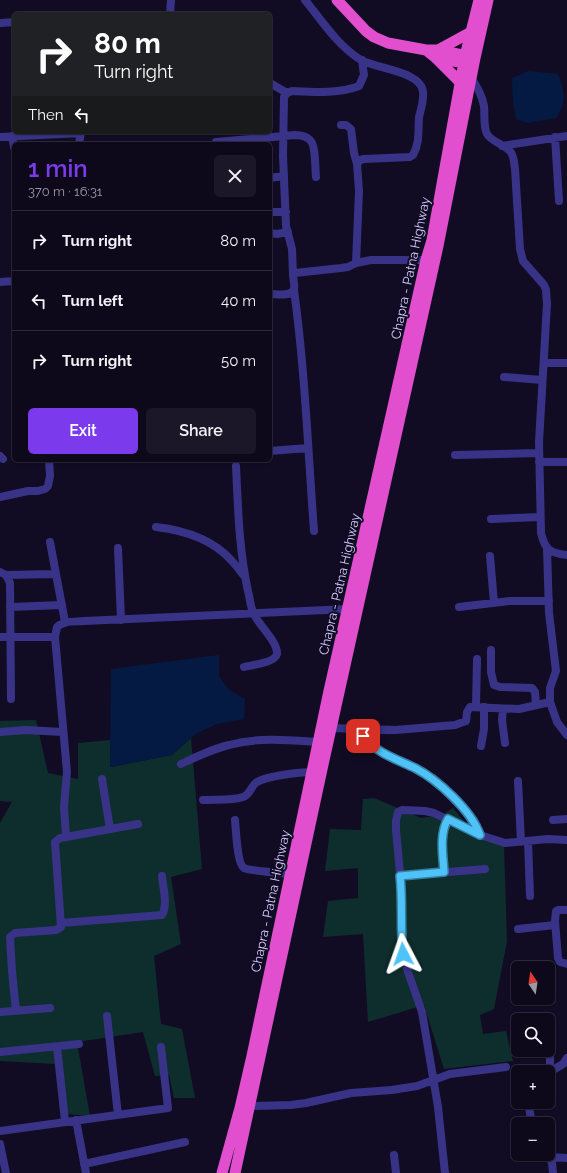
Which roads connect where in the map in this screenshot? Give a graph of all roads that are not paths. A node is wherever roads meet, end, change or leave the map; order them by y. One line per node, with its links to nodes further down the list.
1 (171, 0): 6 (street)
2 (305, 0): 11 (street)
3 (337, 0): 10 (highway)
4 (479, 0): 9 (highway, Chapra - Patna Highway)
5 (488, 0): 12 (highway, Chapra - Patna Highway)
6 (170, 12)
7 (12, 22): 8 (street)
8 (0, 24)
9 (471, 32): 10 (highway); 12 (highway, Chapra - Patna Highway)
10 (437, 54): 12 (highway); 14 (highway)
11 (362, 60): 16 (street); 27 (street)
12 (469, 60): 13 (highway, Chapra - Patna Highway); 14 (highway, Chapra - Patna Highway)
13 (471, 78): 26 (street); 88 (highway, Chapra - Patna Highway)
14 (460, 82): 36 (highway, Chapra - Patna Highway)
15 (272, 84): 16 (street)
16 (287, 93): 20 (street)
17 (341, 125): 27 (street)
18 (46, 134): 19 (street)
19 (12, 136): 22 (street); 24 (street)
20 (283, 136): 25 (street); 28 (street); 29 (street)
21 (567, 136): 23 (street)
22 (0, 137)
23 (555, 137): 26 (street); 31 (street)
24 (13, 142)
25 (216, 142)
26 (502, 146): 44 (street)
27 (357, 164): 37 (street)
28 (284, 176): 30 (street); 33 (street)
29 (316, 177)
30 (272, 178)
31 (559, 201)
32 (272, 212): 33 (street)
33 (286, 212): 34 (street)
34 (288, 232): 35 (street); 38 (street)
35 (272, 234)
36 (426, 260): 37 (street); 73 (highway, Chapra - Patna Highway)
37 (356, 263): 38 (street)
38 (293, 275): 41 (street)
39 (12, 281): 40 (street)
40 (0, 282)
41 (294, 290): 42 (street); 47 (street)
42 (272, 294)
43 (567, 362): 44 (street)
44 (544, 363): 46 (street)
45 (504, 377): 46 (street)
46 (542, 380): 49 (street)
47 (308, 448): 48 (street); 59 (street)
48 (272, 451)
49 (539, 453): 50 (street); 52 (street)
50 (455, 455)
51 (49, 462): 55 (street)
52 (539, 462): 53 (street); 56 (street)
53 (567, 462)
54 (236, 466): 67 (street)
55 (0, 497)
56 (540, 517): 57 (street); 62 (street)
57 (491, 519)
58 (156, 527): 67 (street)
59 (314, 531)
60 (50, 542): 66 (street)
61 (118, 548): 75 (street)
62 (547, 549): 63 (street); 68 (street)
63 (567, 555)
64 (490, 556): 69 (street)
65 (3, 573): 66 (street); 71 (street)
66 (55, 574): 70 (street)
67 (245, 578): 74 (street)
68 (549, 601): 69 (street); 84 (street)
69 (494, 604): 72 (street)
70 (62, 605): 71 (street); 76 (street)
71 (10, 607): 77 (street)
72 (459, 607)
73 (348, 609): 74 (street); 93 (highway, Chapra - Patna Highway)
74 (253, 613): 75 (street); 82 (street)
75 (121, 620): 76 (street)
76 (65, 622): 78 (street)
77 (10, 637): 78 (street); 79 (street); 83 (street)
78 (55, 637): 91 (street)
79 (0, 638)
80 (491, 650): 85 (street)
81 (477, 659): 86 (street)
82 (244, 667)
83 (11, 699)
84 (550, 702): 85 (street); 92 (street)
85 (536, 705): 87 (street)
86 (480, 707): 87 (street); 89 (street); 95 (street)
87 (503, 709): 94 (street)
88 (331, 728): 89 (street); 134 (highway, Chapra - Patna Highway)
89 (359, 729): 107 (street)
90 (0, 732): 91 (street)
91 (63, 732): 108 (street)
92 (567, 735)
93 (318, 742): 96 (street); 97 (highway, Chapra - Patna Highway)
94 (505, 743)
95 (481, 746)
96 (180, 764)
97 (312, 772): 100 (street); 113 (highway, Chapra - Patna Highway)
98 (102, 779): 106 (street)
99 (518, 781): 110 (street)
100 (203, 800)
101 (448, 819): 107 (street); 112 (street); 115 (street)
102 (567, 819): 104 (street)
103 (235, 820): 113 (street)
104 (553, 820)
105 (138, 824): 106 (street)
106 (110, 829): 108 (street)
107 (480, 835): 110 (street)
108 (66, 837): 118 (street)
109 (567, 840): 110 (street)
110 (525, 841): 116 (street)
111 (485, 869): 112 (street)
112 (444, 872): 115 (street)
113 (290, 874): 148 (highway, Chapra - Patna Highway)
114 (162, 876): 118 (street)
115 (400, 876): 133 (street)
116 (530, 896)
117 (567, 910): 119 (street)
118 (61, 923): 123 (street)
119 (555, 925): 120 (street); 121 (street)
120 (518, 929)
121 (567, 964)
122 (50, 1008): 123 (street)
123 (16, 1011): 124 (street)
124 (0, 1012)
125 (107, 1016): 135 (street)
126 (79, 1044): 127 (street)
127 (57, 1047): 129 (street); 137 (street)
128 (161, 1047): 135 (street)
129 (0, 1052)
130 (567, 1058): 132 (street)
131 (506, 1067): 133 (street)
132 (555, 1069)
133 (434, 1079): 134 (street); 151 (street)
134 (250, 1106): 149 (highway, Chapra - Patna Highway)
135 (118, 1115): 136 (street)
136 (76, 1120): 137 (street); 145 (street)
137 (65, 1122): 138 (street)
138 (0, 1131)
139 (185, 1142): 145 (street)
140 (0, 1144): 146 (street)
141 (394, 1155): 150 (street)
142 (555, 1157): 143 (street)
143 (567, 1158)
144 (551, 1161): 152 (street)
145 (84, 1164): 147 (street)
146 (6, 1173)
147 (86, 1173)
148 (222, 1173)
149 (235, 1173)
150 (396, 1173)
151 (445, 1173)
152 (553, 1173)

